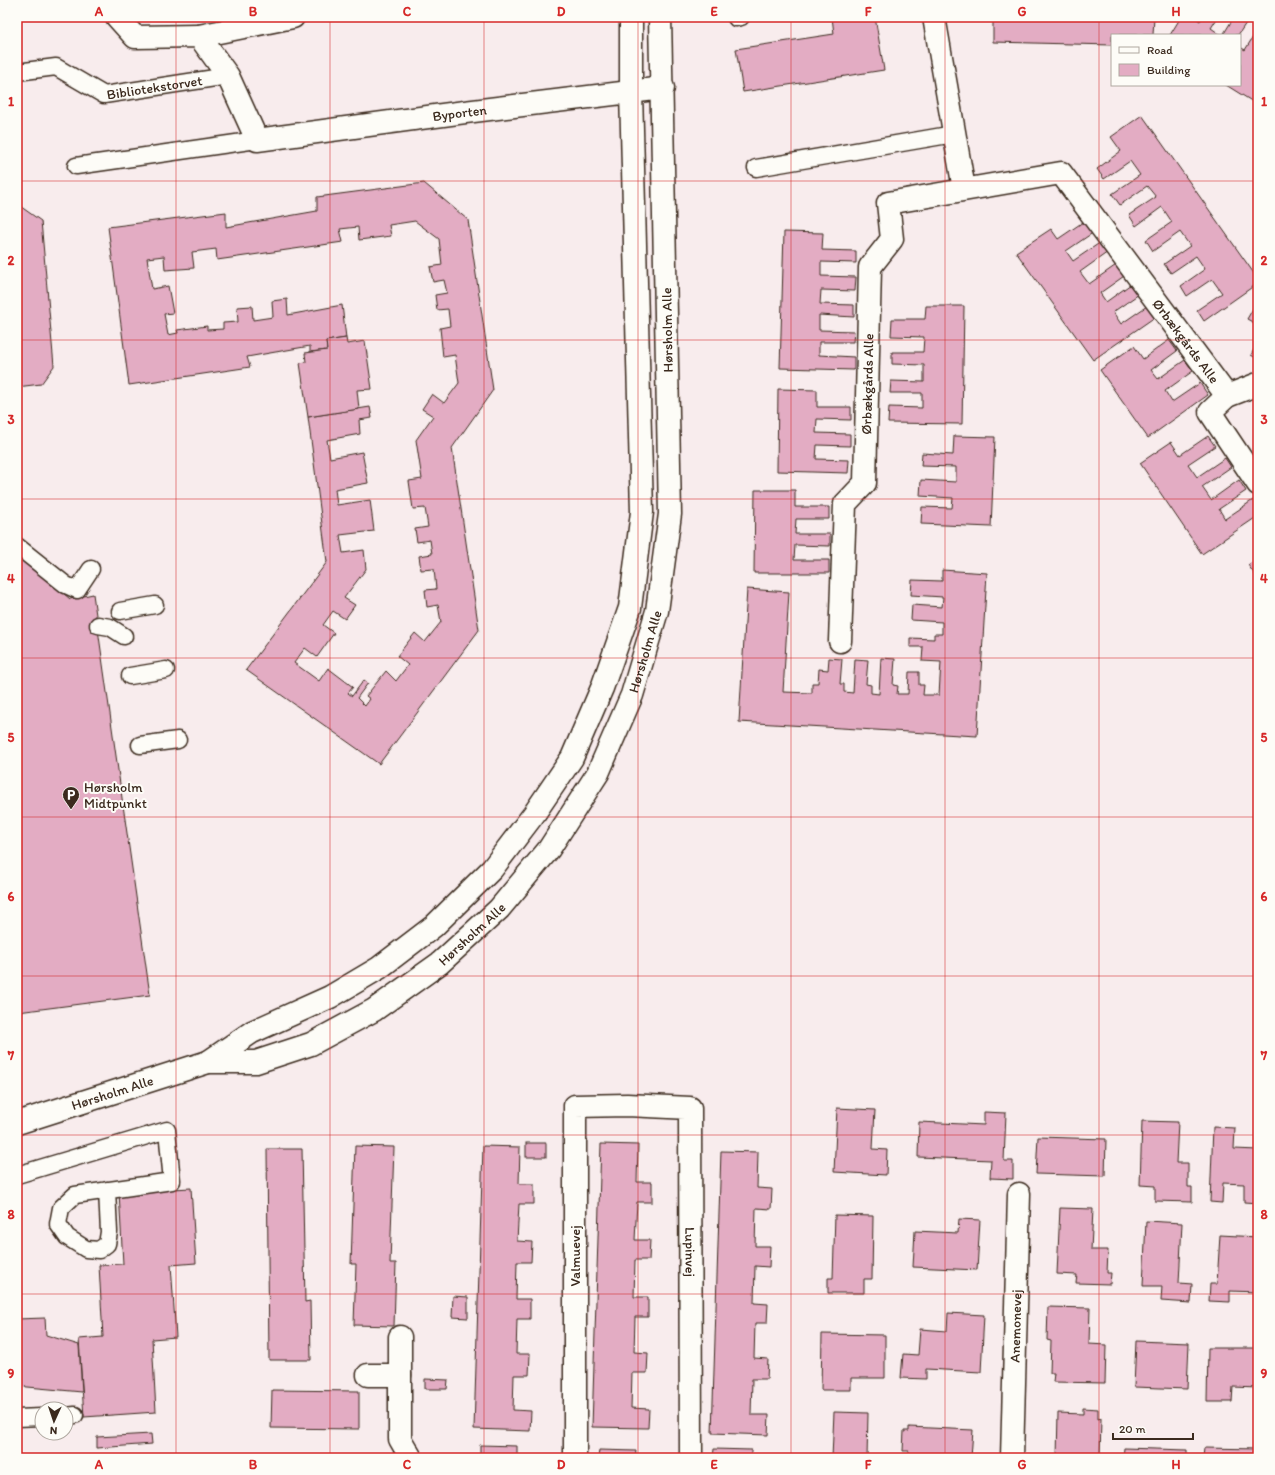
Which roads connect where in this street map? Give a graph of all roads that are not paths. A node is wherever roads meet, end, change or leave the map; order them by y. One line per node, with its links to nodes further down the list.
1 (117, 17): 6 (street)
2 (293, 17): 6 (street)
3 (631, 17): 10 (street, Hørsholm Alle)
4 (660, 17): 9 (street, Hørsholm Alle)
5 (934, 17): 11 (street)
6 (199, 36): 8 (street, Bibliotekstorvet)
7 (17, 72): 8 (lane, Bibliotekstorvet)
8 (228, 76): 12 (street, Bibliotekstorvet)
9 (663, 88): 10 (street, Byporten); 30 (street, Hørsholm Alle)
10 (631, 92): 12 (street, Byporten); 30 (street, Hørsholm Alle)
11 (954, 134): 14 (lane); 15 (street)
12 (257, 140): 13 (lane)
13 (76, 166)
14 (756, 168)
15 (964, 189): 17 (street, Ørbækgårds Alle); 25 (street, Ørbækgårds Alle)
16 (1258, 384): 17 (street, Ørbækgårds Alle)
17 (1227, 396): 18 (street, Ørbækgårds Alle)
18 (1258, 484)
19 (17, 546): 20 (lane)
20 (91, 569)
21 (155, 605): 22 (lane)
22 (120, 611)
23 (98, 625): 24 (lane)
24 (124, 636)
25 (840, 641)
26 (166, 670): 27 (lane)
27 (130, 676)
28 (178, 740): 29 (lane)
29 (140, 745)
30 (208, 1062): 32 (street, Hørsholm Alle)
31 (627, 1105): 42 (street, Valmuevej); 43 (street, Lupinvej)
32 (17, 1123)
33 (17, 1175): 34 (lane)
34 (107, 1190)
35 (1019, 1194): 44 (street, Anemonevej)
36 (400, 1336): 38 (street)
37 (368, 1375): 38 (street)
38 (400, 1375): 41 (street)
39 (34, 1417): 40 (lane)
40 (17, 1418)
41 (410, 1458)
42 (575, 1458)
43 (691, 1458)
44 (1012, 1458)

